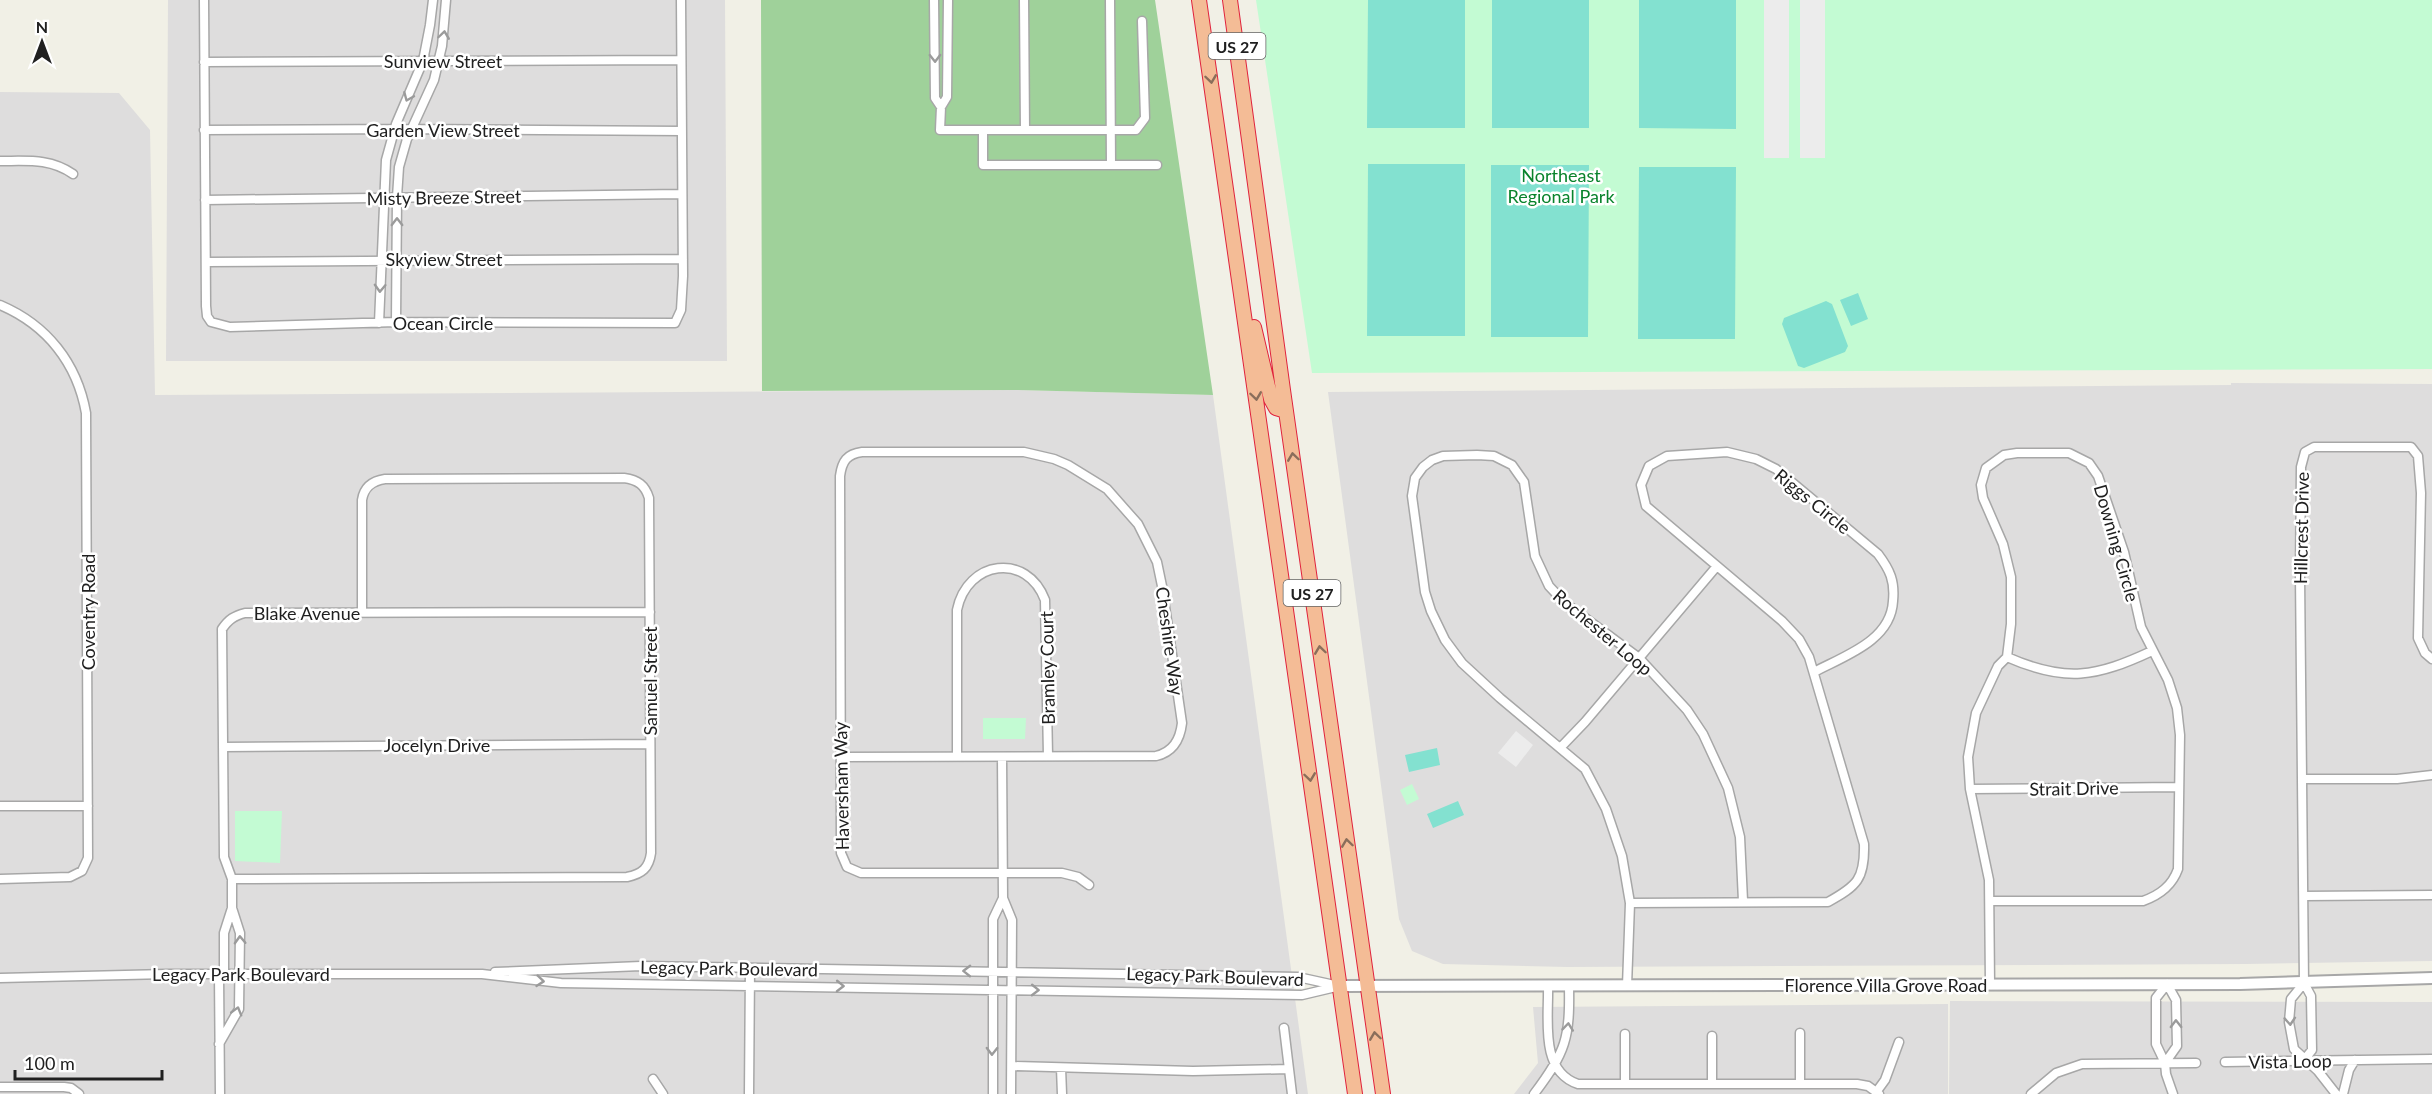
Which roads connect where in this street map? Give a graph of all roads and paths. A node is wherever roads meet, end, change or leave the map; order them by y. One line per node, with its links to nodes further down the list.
1 (204, 0): 19 (street, Ocean Circle)
2 (432, 0): 18 (street)
3 (446, 0): 16 (street, one-way to 3)
4 (681, 0): 17 (street, Ocean Circle)
5 (934, 0): 14 (street)
6 (948, 0): 15 (street)
7 (1024, 0): 25 (street)
8 (1110, 0): 26 (street)
9 (1199, 0): 36 (highway, US 27, one-way to 36)
10 (1221, 0): 12 (highway)
11 (1230, 0): 12 (highway, US 27)
12 (1233, 20): 44 (highway, US 27)
13 (1142, 21): 26 (street)
14 (934, 27): 15 (street); 20 (street, one-way to 20)
15 (948, 27): 20 (street)
16 (439, 60): 17 (street, Sunview Street); 18 (street, Sunview Street); 22 (street)
17 (681, 60): 27 (street, Ocean Circle)
18 (423, 61): 19 (street, Sunview Street); 21 (street, one-way to 21)
19 (204, 62): 23 (street, Ocean Circle)
20 (941, 107): 24 (street)
21 (394, 129): 22 (street, Garden View Street); 23 (street, Garden View Street); 34 (street)
22 (412, 129): 27 (street, Garden View Street); 33 (street)
23 (204, 130): 35 (street, Ocean Circle)
24 (983, 130): 25 (street); 29 (street)
25 (1025, 130): 26 (street)
26 (1110, 130): 29 (street)
27 (682, 131): 32 (street, Ocean Circle)
28 (0, 161): 31 (street)
29 (1111, 165): 30 (street)
30 (1157, 165)
31 (73, 174)
32 (682, 195): 33 (street, Misty Breeze Street); 37 (street, Ocean Circle)
33 (397, 197): 34 (street, Misty Breeze Street); 39 (street, one-way to 33)
34 (384, 198): 35 (street, Misty Breeze Street); 38 (street)
35 (205, 200): 40 (street, Ocean Circle)
36 (1232, 226): 44 (highway); 90 (highway, US 27, one-way to 90)
37 (683, 259): 39 (street, Skyview Street); 42 (street, Ocean Circle)
38 (381, 260): 39 (street, Skyview Street); 40 (street, Skyview Street); 43 (street, one-way to 43)
39 (397, 260): 42 (street)
40 (206, 262): 43 (street, Ocean Circle)
41 (0, 305): 66 (street, Coventry Road)
42 (396, 322): 43 (street, Ocean Circle)
43 (379, 323)
44 (1286, 411): 91 (highway, US 27, one-way to 44)
45 (845, 459): 58 (street, Cheshire Way); 59 (street, Haversham Way)
46 (1717, 566): 51 (street); 53 (street, Riggs Circle); 53 (street, Riggs Circle)
47 (362, 612): 48 (street, Blake Avenue); 48 (street, Samuel Street); 55 (street, Blake Avenue)
48 (650, 612): 54 (street, Samuel Street)
49 (2152, 651): 50 (street); 50 (street, Downing Circle); 63 (street, Downing Circle)
50 (2007, 657): 64 (street, Downing Circle)
51 (1639, 658): 56 (street); 56 (street, Rochester Loop); 74 (street, Rochester Loop)
52 (2432, 659): 62 (street, Hillcrest Drive)
53 (1814, 672): 74 (street, Riggs Circle)
54 (650, 744): 55 (street, Jocelyn Drive); 69 (street, Samuel Street)
55 (223, 747): 69 (street, Blake Avenue)
56 (1561, 747): 76 (street, Rochester Loop)
57 (957, 756): 58 (street, Bramley Court); 59 (street, Cheshire Way); 60 (street, Cheshire Way)
58 (1048, 756): 60 (street, Cheshire Way)
59 (841, 757): 67 (street, Haversham Way)
60 (1002, 757): 67 (street)
61 (2432, 775): 62 (street)
62 (2304, 779): 72 (street, Hillcrest Drive)
63 (2178, 787): 64 (street, Strait Drive); 75 (street, Downing Circle)
64 (1971, 789): 75 (street, Downing Circle)
65 (0, 806): 66 (street)
66 (88, 806): 68 (street, Coventry Road)
67 (1003, 874): 70 (street, Haversham Way); 73 (street)
68 (0, 879)
69 (232, 879): 77 (street, Blake Avenue)
70 (1089, 885)
71 (2432, 895): 72 (street)
72 (2304, 896): 88 (street, Hillcrest Drive)
73 (1004, 898): 79 (street); 80 (street)
74 (1743, 901): 76 (street, Riggs Circle)
75 (1991, 902): 89 (street, Downing Circle)
76 (1630, 903): 94 (street, Rochester Loop)
77 (232, 908): 81 (street); 82 (street, one-way to 77)
78 (750, 968): 79 (street, Legacy Park Boulevard, one-way to 78); 83 (street, Legacy Park Boulevard); 86 (street)
79 (993, 971): 80 (street, Legacy Park Boulevard); 95 (street)
80 (1013, 972): 90 (street, Legacy Park Boulevard); 96 (street)
81 (222, 974): 82 (street, Legacy Park Boulevard); 84 (street, Legacy Park Boulevard); 102 (street)
82 (240, 974): 83 (street, Legacy Park Boulevard); 102 (street, one-way to 82)
83 (482, 974): 86 (street, Legacy Park Boulevard, one-way to 86)
84 (0, 978)
85 (2432, 978): 88 (street, Florence Villa Grove Road)
86 (750, 984): 95 (street, Legacy Park Boulevard, one-way to 95); 125 (street)
87 (2167, 984): 88 (street, Florence Villa Grove Road); 89 (street, Florence Villa Grove Road); 107 (street); 107 (street, one-way to 87)
88 (2304, 984): 104 (street); 104 (street, one-way to 104)
89 (1990, 985): 94 (street, Florence Villa Grove Road)
90 (1340, 986): 91 (street, Florence Villa Grove Road); 96 (street, Legacy Park Boulevard, one-way to 90); 130 (highway, US 27)
91 (1368, 986): 92 (street, Florence Villa Grove Road); 131 (highway, US 27, one-way to 91)
92 (1548, 986): 93 (street, Florence Villa Grove Road); 109 (street)
93 (1569, 986): 94 (street, Florence Villa Grove Road); 109 (street, one-way to 93)
94 (1628, 986)
95 (993, 989): 96 (street, Legacy Park Boulevard); 126 (street, one-way to 126)
96 (1013, 989): 110 (street)
97 (1284, 1028): 112 (street)
98 (1800, 1033): 116 (street)
99 (1625, 1034): 114 (street)
100 (1712, 1036): 115 (street)
101 (1899, 1042): 121 (street)
102 (219, 1044): 123 (street)
103 (2432, 1059): 105 (street, Vista Loop)
104 (2304, 1060): 105 (street, Vista Loop); 106 (street, Vista Loop); 136 (street)
105 (2355, 1060): 137 (street, Vista Loop)
106 (2225, 1062)
107 (2165, 1063): 108 (street); 134 (street); 135 (street)
108 (2196, 1063)
109 (1553, 1064): 114 (street); 132 (street)
110 (1012, 1066): 111 (street); 127 (street)
111 (1061, 1068): 112 (street); 128 (street)
112 (1289, 1069): 129 (street)
113 (653, 1079): 124 (street)
114 (1625, 1084): 119 (street)
115 (1712, 1084): 119 (street); 120 (street)
116 (1800, 1084): 117 (street); 120 (street)
117 (1822, 1084): 121 (street); 133 (street)
118 (0, 1087): 122 (street)
119 (1642, 1089)
120 (1732, 1089)
121 (1878, 1093)
122 (80, 1094)
123 (219, 1094)
124 (663, 1094)
125 (749, 1094)
126 (993, 1094)
127 (1011, 1094)
128 (1062, 1094)
129 (1292, 1094)
130 (1355, 1094)
131 (1383, 1094)
132 (1534, 1094)
133 (1822, 1094)
134 (2031, 1094)
135 (2173, 1094)
136 (2336, 1094)
137 (2343, 1094)

